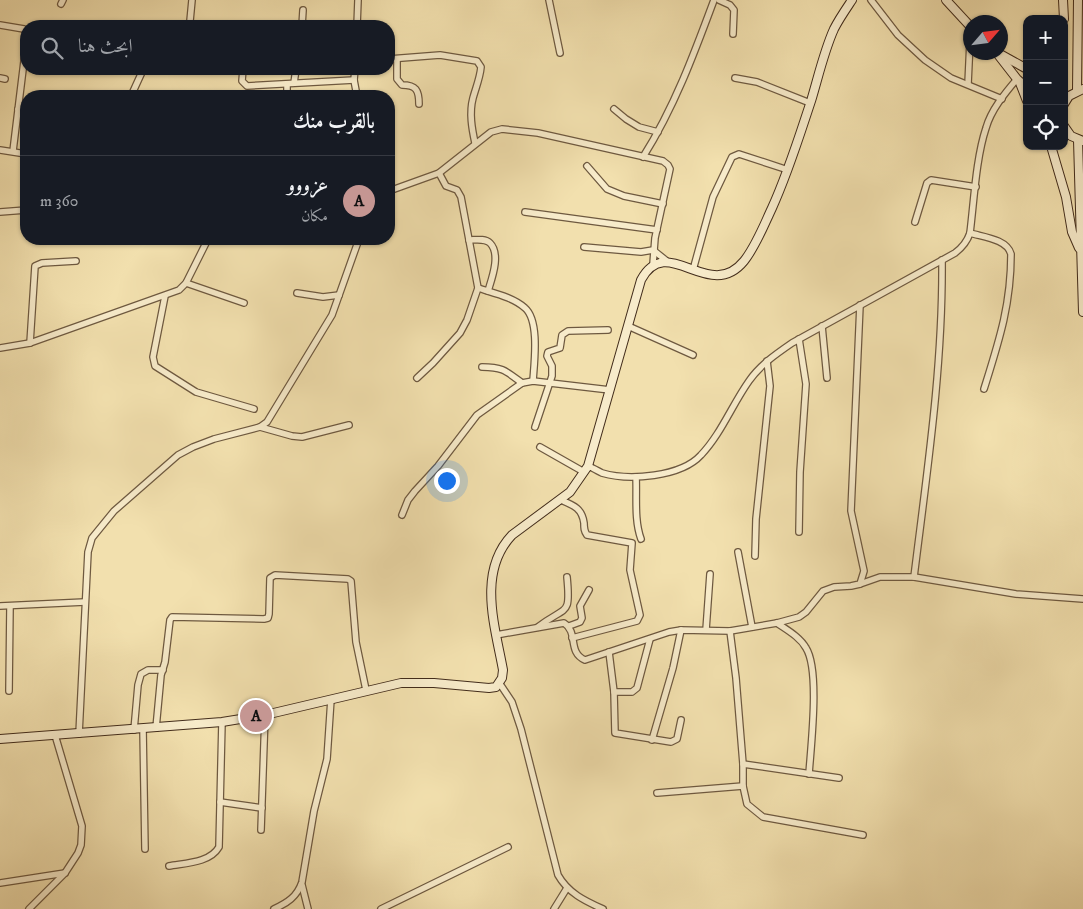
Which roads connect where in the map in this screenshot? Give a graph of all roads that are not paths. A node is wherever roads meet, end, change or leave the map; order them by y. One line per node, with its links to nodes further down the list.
1 (192, 0): 14 (street)
2 (358, 0): 16 (street)
3 (549, 0): 20 (street)
4 (714, 0): 50 (street)
5 (719, 0): 19 (street)
6 (852, 0): 46 (street)
7 (871, 0): 35 (street)
8 (946, 0): 13 (street)
9 (1064, 0): 12 (street)
10 (1078, 0): 41 (street)
11 (303, 10): 15 (street)
12 (1064, 15)
13 (963, 18)
14 (190, 20)
15 (302, 20)
16 (357, 20)
17 (0, 25): 18 (street)
18 (20, 29)
19 (733, 34)
20 (560, 53)
21 (1008, 58): 25 (street)
22 (397, 59): 47 (street); 53 (street)
23 (969, 60): 35 (street)
24 (1002, 60): 33 (street)
25 (1023, 66)
26 (22, 75): 37 (street)
27 (141, 75): 38 (street)
28 (242, 75): 34 (street)
29 (294, 75): 34 (street)
30 (354, 75): 32 (street)
31 (735, 78): 46 (street)
32 (354, 80): 34 (street); 40 (street)
33 (1018, 80): 36 (street); 42 (street); 45 (street)
34 (291, 84): 39 (street)
35 (968, 84): 45 (street)
36 (1023, 84)
37 (20, 90)
38 (134, 90)
39 (289, 90)
40 (356, 90)
41 (1080, 90): 44 (street)
42 (1023, 92)
43 (20, 93): 49 (street)
44 (1068, 95)
45 (1002, 98): 62 (street)
46 (810, 103): 60 (street)
47 (419, 104)
48 (614, 108): 50 (street)
49 (18, 109): 56 (street)
50 (658, 132): 58 (street)
51 (1068, 132): 52 (street)
52 (1080, 141): 76 (street)
53 (475, 143): 58 (street); 61 (street)
54 (0, 150): 56 (street)
55 (1052, 150): 76 (street)
56 (13, 151): 57 (street)
57 (20, 153)
58 (643, 156): 64 (street)
59 (587, 166): 64 (street)
60 (788, 170): 81 (street); 81 (street)
61 (439, 172): 63 (street); 71 (street)
62 (976, 187): 68 (street); 70 (street)
63 (395, 189)
64 (663, 204): 69 (street)
65 (20, 210): 66 (street)
66 (0, 212)
67 (525, 212): 69 (street)
68 (915, 222)
69 (657, 230): 75 (street)
70 (970, 233): 77 (street); 105 (street)
71 (469, 240): 83 (street); 84 (street)
72 (205, 245): 82 (street)
73 (357, 245): 86 (street)
74 (584, 247): 75 (street)
75 (653, 250): 79 (street); 80 (street)
76 (1081, 252): 90 (street)
77 (942, 260): 89 (street); 122 (street)
78 (76, 261): 95 (street)
79 (668, 262): 80 (street); 81 (street)
80 (654, 264): 91 (street)
81 (693, 270)
82 (186, 283): 87 (street); 88 (street)
83 (478, 288): 84 (street); 100 (street)
84 (488, 291): 102 (street)
85 (297, 293): 86 (street)
86 (339, 295): 109 (street)
87 (165, 296): 95 (street); 107 (street)
88 (244, 302)
89 (860, 305): 92 (street); 123 (street)
90 (1083, 312)
91 (628, 326): 97 (street); 106 (street)
92 (822, 326): 94 (street); 101 (street)
93 (608, 330): 104 (street)
94 (799, 339): 98 (street); 116 (street)
95 (30, 343): 96 (street)
96 (0, 348)
97 (693, 354)
98 (767, 361): 113 (street); 119 (street)
99 (482, 367): 103 (street)
100 (417, 378)
101 (827, 378)
102 (532, 381): 103 (street); 104 (street)
103 (522, 383): 115 (street)
104 (551, 383): 106 (street); 110 (street)
105 (984, 389)
106 (610, 390): 112 (street)
107 (254, 409)
108 (349, 425): 109 (street)
109 (260, 426): 126 (street)
110 (535, 427)
111 (540, 446): 112 (street)
112 (586, 469): 113 (street); 114 (street)
113 (636, 476): 117 (street)
114 (560, 500): 136 (street); 137 (street)
115 (402, 515)
116 (799, 532)
117 (642, 539)
118 (738, 552): 131 (street)
119 (755, 556)
120 (710, 574): 134 (street)
121 (568, 577): 132 (street)
122 (914, 577): 123 (street); 125 (street)
123 (860, 584): 129 (street)
124 (589, 590): 130 (street)
125 (1083, 599)
126 (85, 602): 128 (street); 152 (street)
127 (0, 606): 128 (street)
128 (10, 606): 143 (street)
129 (777, 623): 131 (street); 157 (street)
130 (569, 626): 132 (street); 137 (street)
131 (752, 627): 135 (street)
132 (537, 628): 136 (street)
133 (681, 630): 134 (street); 138 (street); 155 (street)
134 (706, 630): 135 (street)
135 (730, 631): 156 (street)
136 (496, 635): 141 (street)
137 (572, 638): 139 (street)
138 (650, 638): 139 (street); 144 (street)
139 (609, 652): 144 (street)
140 (163, 670): 142 (street); 149 (street); 151 (street)
141 (500, 684): 142 (street); 171 (street)
142 (366, 690): 145 (street)
143 (9, 691)
144 (614, 692): 155 (street)
145 (331, 699): 146 (street); 169 (street)
146 (265, 714): 148 (street); 162 (street)
147 (681, 720): 155 (street)
148 (222, 722): 149 (street); 161 (street)
149 (156, 728): 150 (street)
150 (143, 729): 151 (street); 166 (street)
151 (134, 730): 152 (street)
152 (79, 734): 153 (street)
153 (55, 735): 154 (street); 168 (street)
154 (0, 740)
155 (652, 740)
156 (743, 764): 157 (street); 159 (street)
157 (809, 774): 158 (street)
158 (838, 778)
159 (743, 786): 160 (street); 164 (street)
160 (657, 793)
161 (220, 802): 162 (street); 167 (street)
162 (262, 808): 163 (street)
163 (261, 830)
164 (863, 835)
165 (508, 847): 175 (street)
166 (145, 849)
167 (169, 866)
168 (64, 873): 170 (street); 172 (street)
169 (302, 882): 173 (street); 174 (street)
170 (0, 883)
171 (567, 888): 176 (street); 177 (street)
172 (29, 909)
173 (274, 909)
174 (308, 909)
175 (381, 909)
176 (554, 909)
177 (603, 909)

